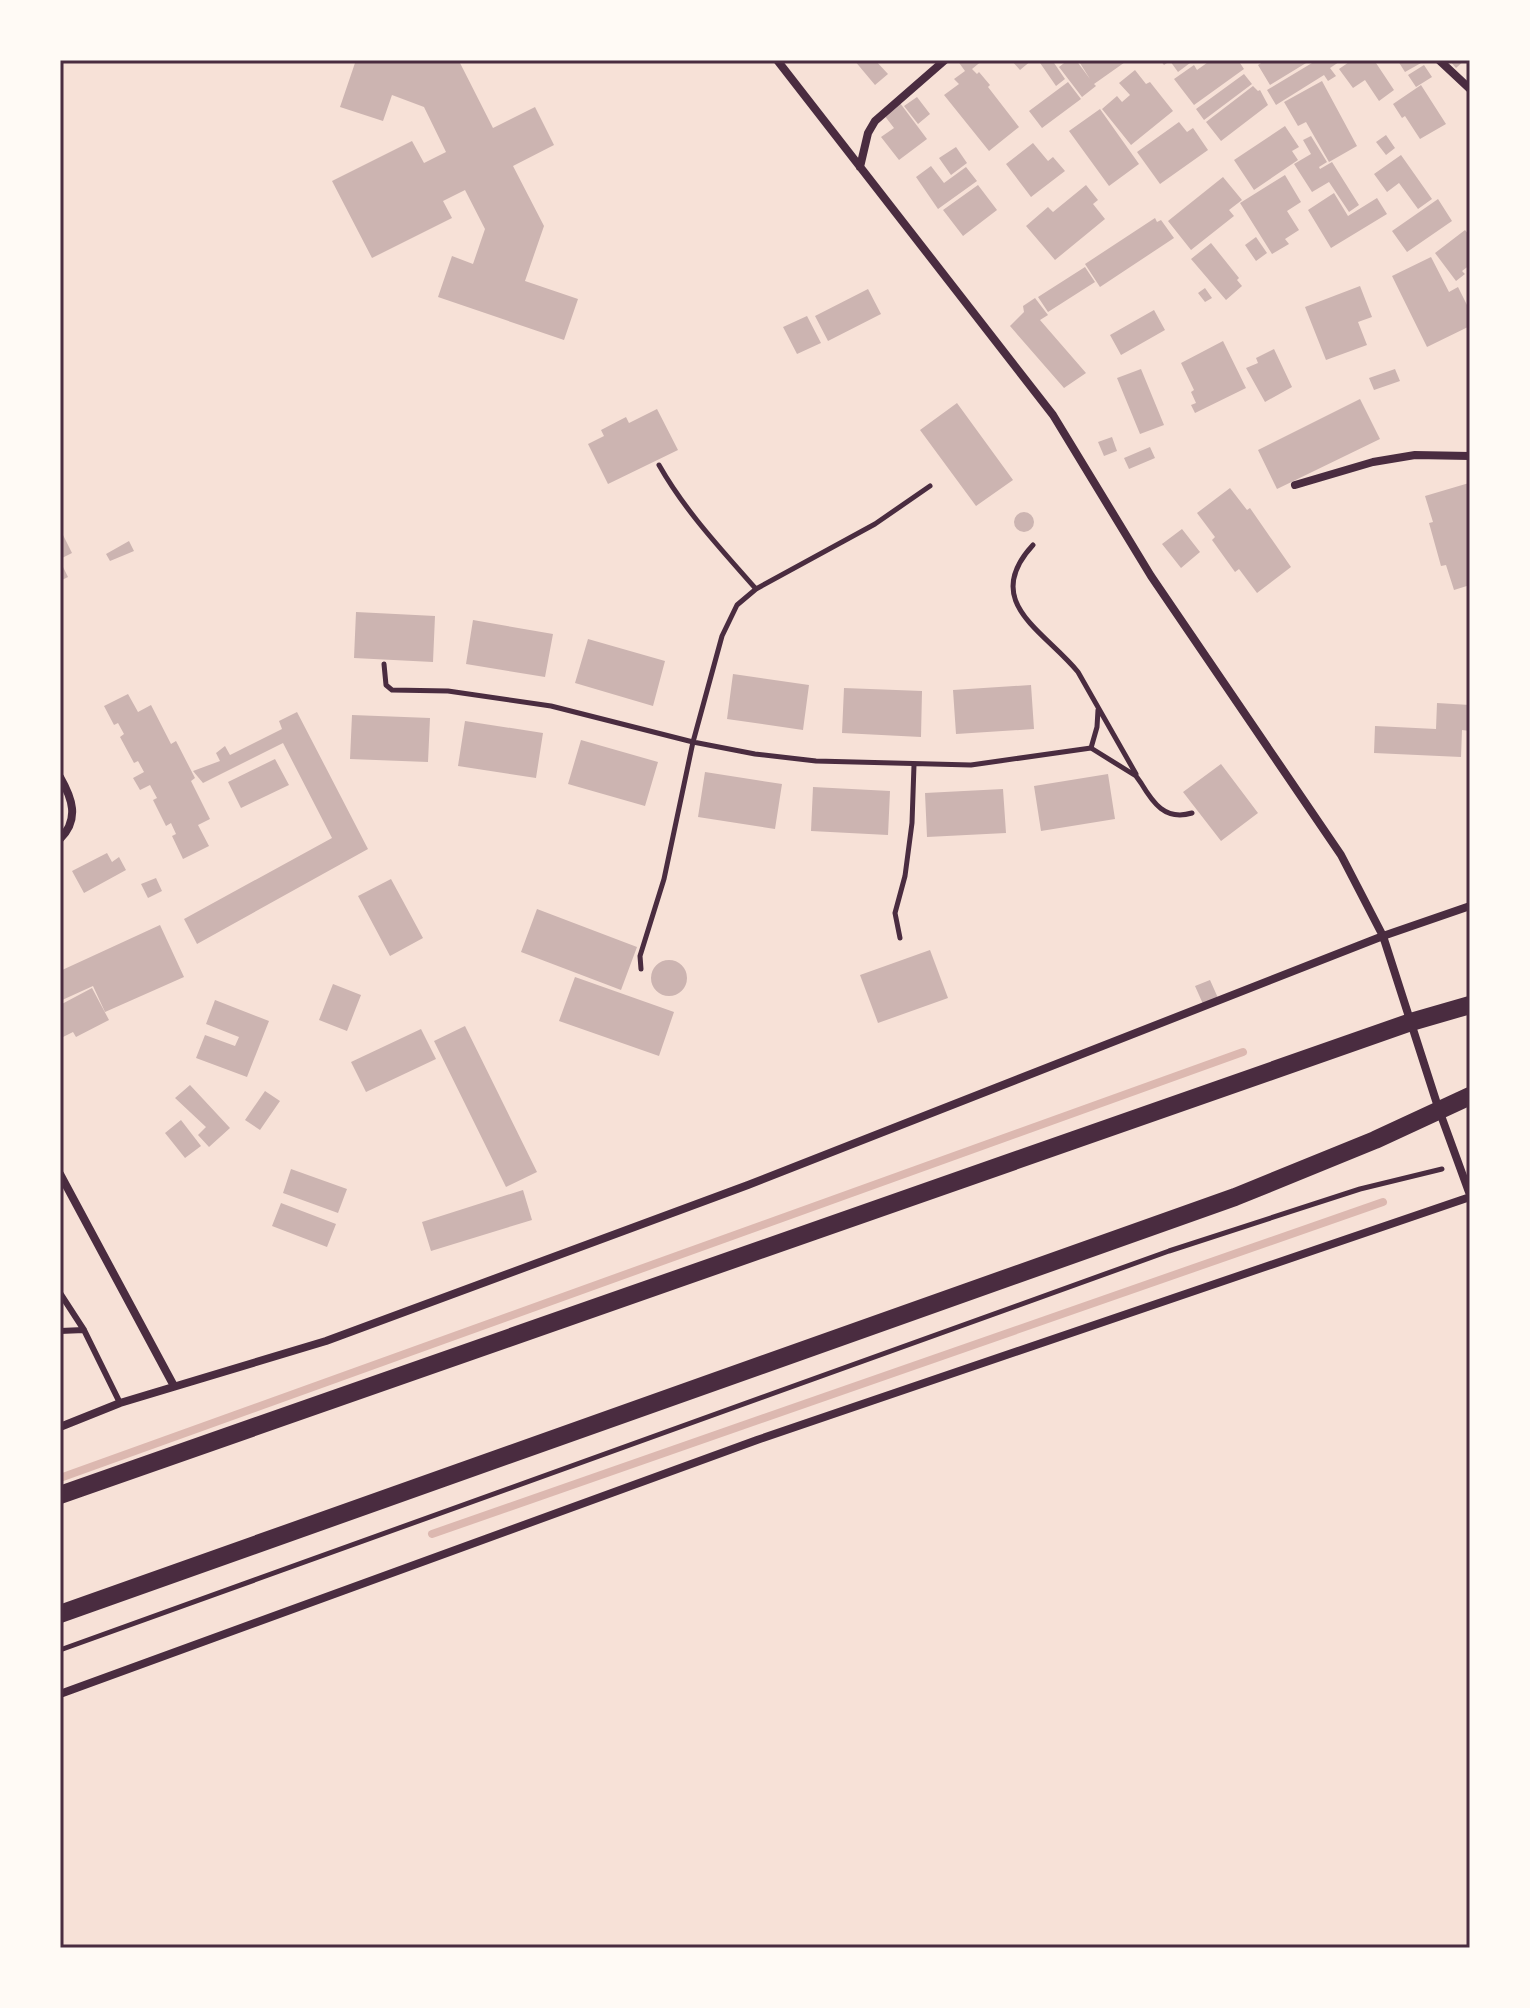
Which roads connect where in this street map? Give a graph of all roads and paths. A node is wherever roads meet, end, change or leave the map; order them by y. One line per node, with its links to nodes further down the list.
1 (791, 60): 4 (street)
2 (945, 60): 6 (street)
3 (1439, 60): 5 (street)
4 (780, 64): 6 (street)
5 (1470, 89)
6 (860, 167): 23 (street)
7 (1470, 456): 9 (street)
8 (659, 465): 12 (path)
9 (1295, 485)
10 (930, 486): 12 (path)
11 (1033, 545): 14 (path)
12 (756, 589): 15 (path)
13 (384, 664): 15 (path)
14 (1098, 709): 16 (path); 19 (path)
15 (693, 742): 17 (path); 25 (path)
16 (1091, 748): 17 (path); 19 (path)
17 (914, 765): 24 (path)
18 (60, 777): 21 (street)
19 (1141, 783): 20 (path)
20 (1192, 813)
21 (60, 839)
22 (1470, 906): 23 (street)
23 (1383, 936): 27 (street); 36 (street)
24 (900, 938)
25 (641, 969)
26 (1470, 1005): 27 (main road)
27 (1411, 1022): 29 (street); 39 (main road)
28 (1470, 1096): 29 (main road)
29 (1439, 1110): 30 (street); 40 (main road)
30 (1458, 1165): 32 (street); 41 (path)
31 (60, 1174): 36 (street)
32 (1470, 1196): 42 (street)
33 (60, 1293): 34 (lane)
34 (84, 1330): 35 (lane); 37 (lane)
35 (60, 1331)
36 (174, 1386): 37 (street)
37 (120, 1403): 38 (street)
38 (60, 1427)
39 (60, 1495)
40 (60, 1614)
41 (60, 1650)
42 (60, 1694)

